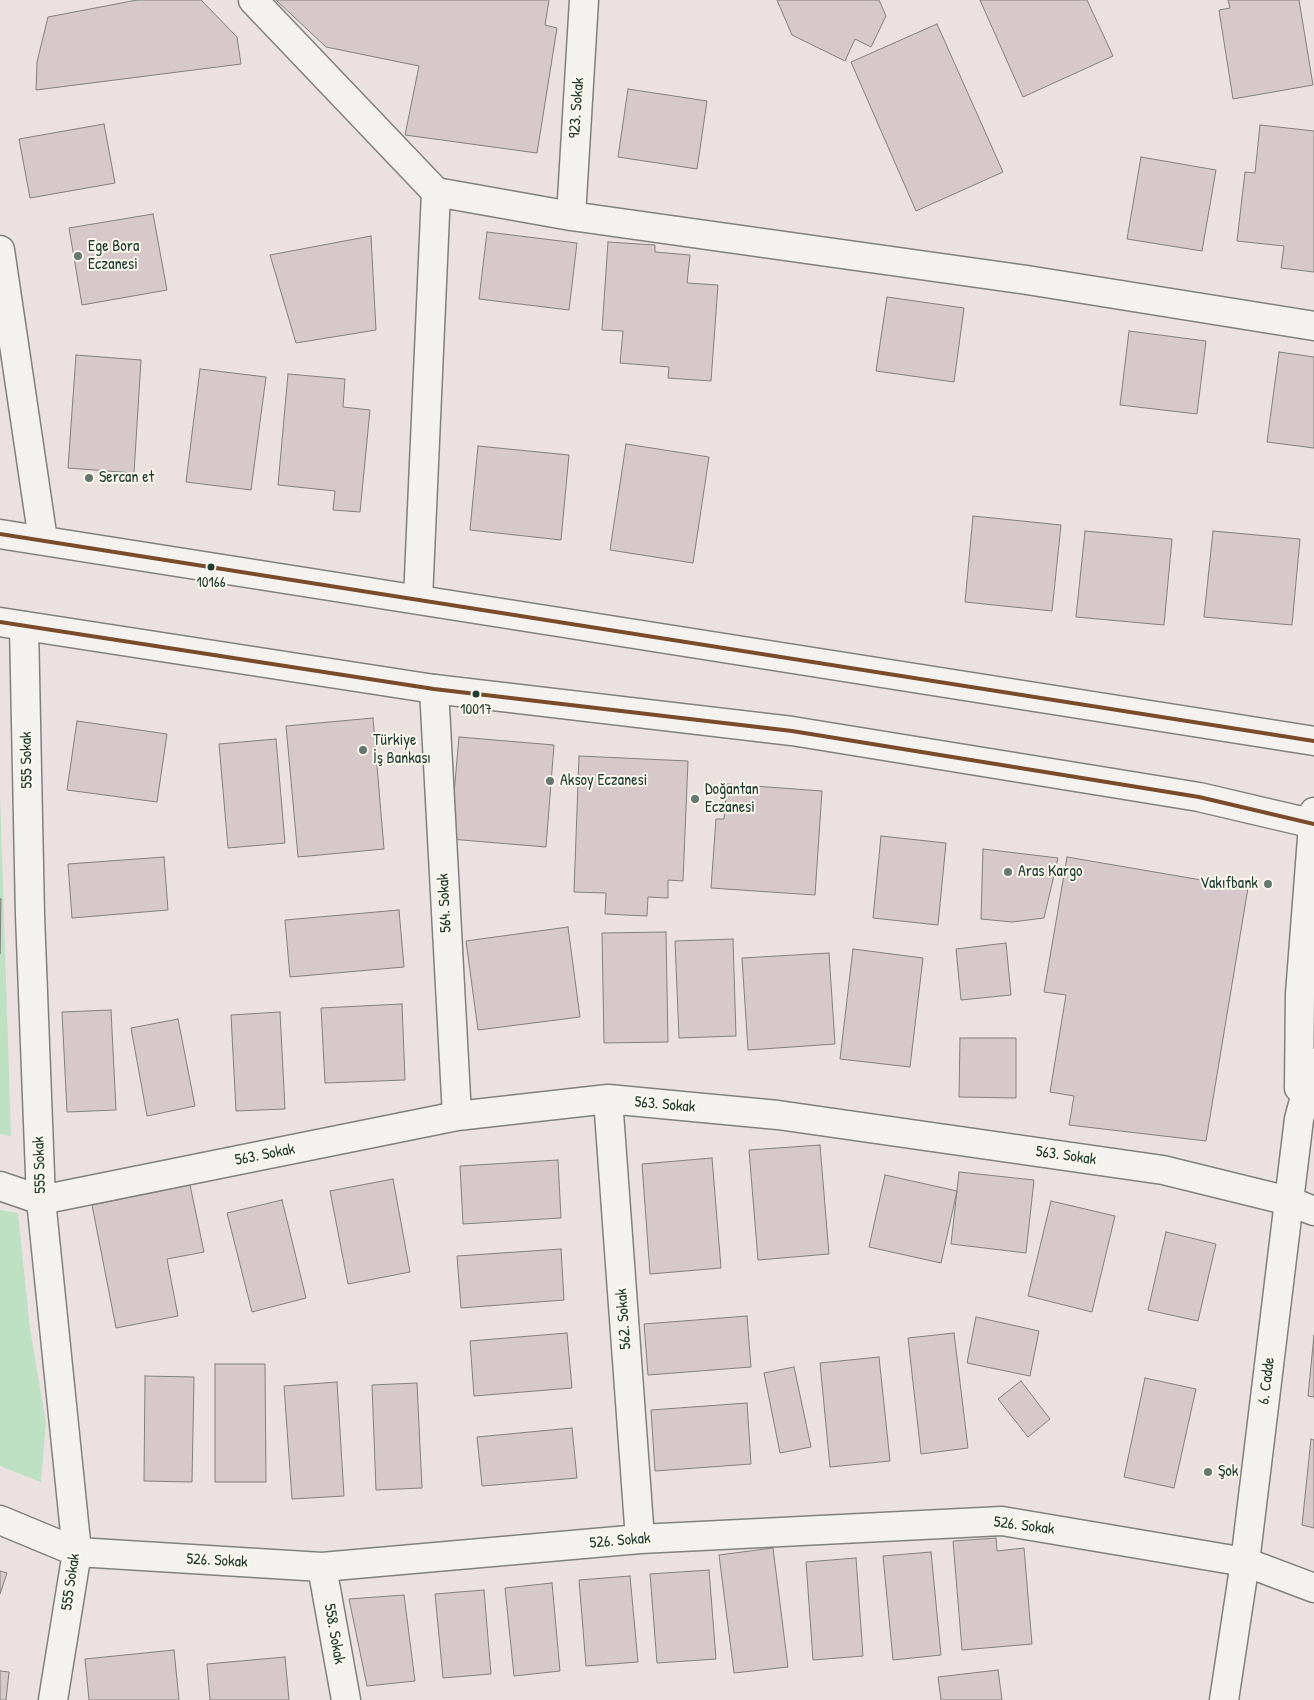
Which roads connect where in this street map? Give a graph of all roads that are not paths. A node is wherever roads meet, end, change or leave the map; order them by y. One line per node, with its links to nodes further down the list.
1 (253, 0): 3 (street)
2 (584, 0): 4 (street, 923. Sokak)
3 (436, 192): 4 (street); 9 (street)
4 (571, 216): 6 (street)
5 (0, 250): 8 (street)
6 (1314, 326)
7 (0, 534): 8 (street)
8 (43, 540): 9 (street)
9 (418, 599): 12 (street)
10 (12, 624): 11 (street); 19 (street, 555 Sokak)
11 (434, 689): 13 (street); 16 (street, 564. Sokak)
12 (1314, 741)
13 (1313, 819): 17 (street)
14 (1314, 1063): 17 (street, 6. Cadde)
15 (608, 1099): 16 (street, 563. Sokak); 20 (street, 563. Sokak); 22 (street, 562. Sokak)
16 (457, 1116): 19 (street, 563. Sokak)
17 (1299, 1120): 20 (street, 6. Cadde)
18 (0, 1186): 19 (street)
19 (41, 1200): 23 (street, 555 Sokak)
20 (1302, 1206): 24 (street, 6. Cadde)
21 (0, 1520): 23 (street, 526. Sokak)
22 (640, 1539): 24 (street, 526. Sokak); 25 (street, 526. Sokak)
23 (77, 1552): 25 (street, 526. Sokak); 27 (street, 555 Sokak)
24 (1245, 1562): 26 (street, 526. Sokak); 29 (street, 6. Cadde)
25 (322, 1567): 28 (street, 558. Sokak)
26 (1314, 1588)
27 (53, 1700)
28 (346, 1700)
29 (1224, 1700)

